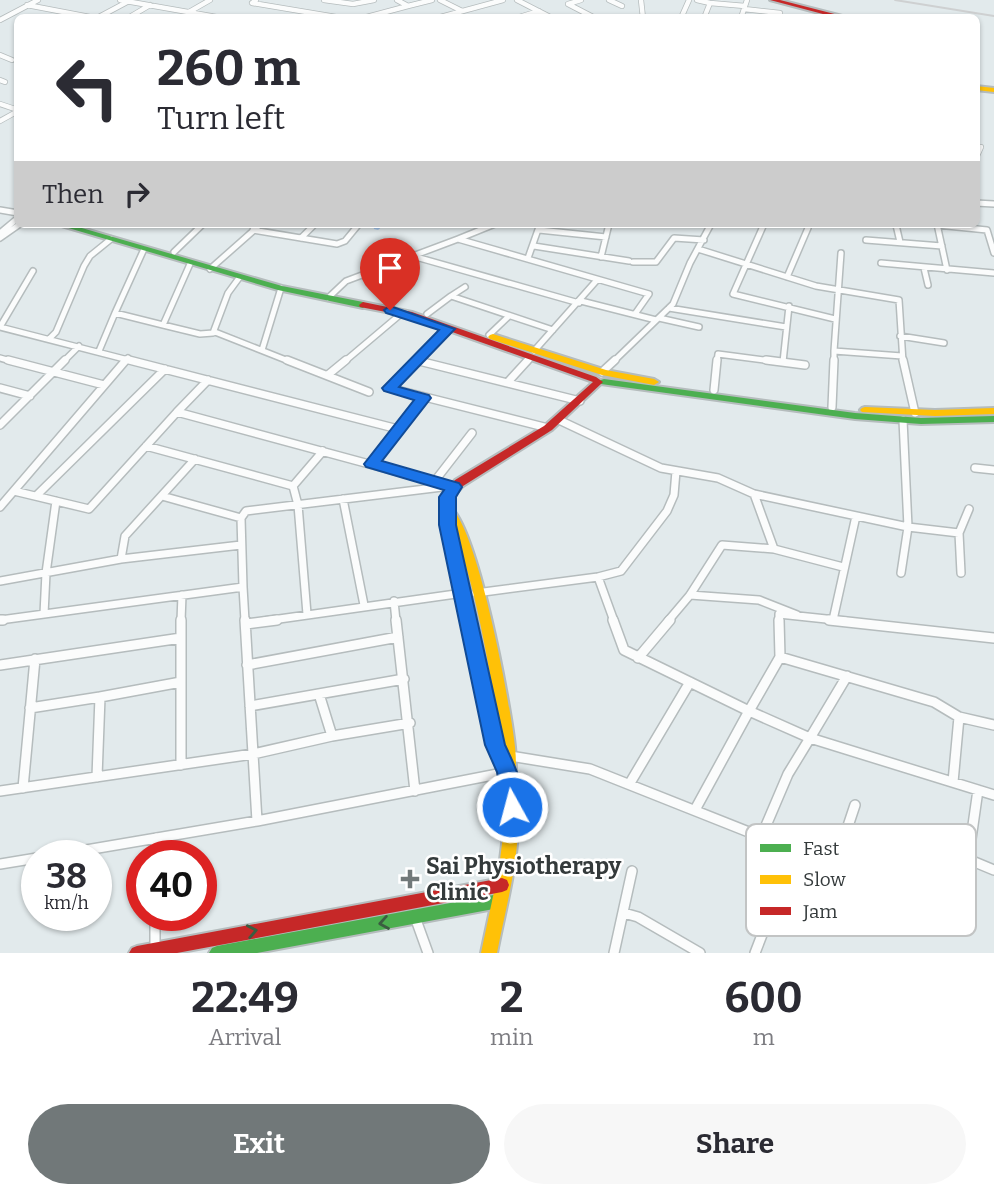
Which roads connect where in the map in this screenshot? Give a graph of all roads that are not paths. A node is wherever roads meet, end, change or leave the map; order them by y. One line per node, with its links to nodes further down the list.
1 (38, 0): 20 (street)
2 (112, 0): 16 (street)
3 (210, 0): 28 (street)
4 (324, 0): 18 (street)
5 (374, 0): 18 (street)
6 (397, 0): 22 (street)
7 (432, 0): 22 (street)
8 (440, 0): 26 (street)
9 (503, 0): 26 (street)
10 (517, 0): 27 (street)
11 (581, 0): 38 (street)
12 (609, 0): 23 (street)
13 (697, 0): 19 (street)
14 (747, 0): 25 (street)
15 (773, 0): 42 (street)
16 (124, 1): 21 (street); 30 (street)
17 (254, 1): 24 (street); 33 (street)
18 (348, 2)
19 (710, 3): 25 (street); 39 (street)
20 (27, 5): 29 (street); 43 (street)
21 (149, 6): 28 (street); 31 (street)
22 (408, 6): 34 (street)
23 (622, 6)
24 (244, 8)
25 (744, 8): 40 (street); 41 (street)
26 (462, 11): 35 (street)
27 (539, 11): 36 (street); 37 (street)
28 (188, 12): 32 (street)
29 (75, 14)
30 (103, 14)
31 (135, 14)
32 (199, 14)
33 (321, 14)
34 (378, 14)
35 (451, 14)
36 (529, 14)
37 (545, 14)
38 (587, 14)
39 (706, 14)
40 (742, 14)
41 (780, 14)
42 (830, 14)
43 (2, 19)
44 (0, 55): 45 (street)
45 (12, 60)
46 (14, 219): 66 (street)
47 (73, 228): 69 (street)
48 (96, 228): 78 (street)
49 (199, 228): 78 (street)
50 (256, 228): 64 (street)
51 (311, 228): 68 (street)
52 (355, 228): 68 (street)
53 (476, 228): 65 (street)
54 (486, 228): 65 (street)
55 (539, 228): 74 (street)
56 (546, 228): 67 (street)
57 (608, 228): 67 (street)
58 (710, 228): 71 (street)
59 (762, 228): 86 (street)
60 (808, 228): 92 (street)
61 (897, 228): 73 (street)
62 (938, 228): 75 (street)
63 (967, 228): 80 (street)
64 (253, 230): 68 (street); 87 (street)
65 (478, 232): 70 (street)
66 (0, 233)
67 (606, 237): 82 (street)
68 (301, 238)
69 (111, 239): 76 (street); 122 (street)
70 (458, 239): 81 (street); 83 (street)
71 (704, 240): 77 (street); 82 (street)
72 (866, 240): 73 (street)
73 (900, 242): 75 (street)
74 (534, 246): 82 (street); 83 (street)
75 (942, 246): 89 (street)
76 (144, 249): 85 (street); 106 (street)
77 (698, 249): 86 (street); 105 (street)
78 (174, 252): 87 (street)
79 (841, 253): 98 (street)
80 (994, 253)
81 (416, 257): 100 (street); 102 (street)
82 (601, 257)
83 (528, 258): 94 (street)
84 (881, 263): 88 (street)
85 (190, 264): 87 (street); 113 (street)
86 (745, 264): 92 (street); 99 (street)
87 (213, 267): 93 (street); 100 (street)
88 (925, 268): 89 (street); 95 (street)
89 (947, 270): 91 (street)
90 (33, 271): 114 (street)
91 (994, 273)
92 (788, 277): 98 (street)
93 (239, 278): 97 (street); 119 (street)
94 (597, 280): 102 (street); 109 (street)
95 (928, 285)
96 (465, 287): 101 (street)
97 (281, 288): 100 (street); 125 (street)
98 (838, 291): 112 (street); 121 (street)
99 (733, 294): 103 (street); 104 (street)
100 (330, 295): 107 (street); 108 (street)
101 (451, 296): 108 (street); 110 (street)
102 (580, 302): 109 (street); 118 (street)
103 (730, 302)
104 (789, 306): 112 (street); 116 (street)
105 (669, 308): 111 (street); 116 (street)
106 (114, 313): 113 (street); 126 (street)
107 (402, 313): 117 (street); 137 (street)
108 (427, 314): 120 (street)
109 (635, 314): 111 (street)
110 (509, 316): 118 (street); 120 (street)
111 (657, 319): 115 (street); 138 (street)
112 (835, 319): 127 (street)
113 (163, 325): 119 (street)
114 (0, 327): 122 (street)
115 (699, 327)
116 (786, 327): 133 (street)
117 (449, 329): 128 (street); 132 (street)
118 (553, 330): 128 (street)
119 (215, 332): 125 (street)
120 (489, 335): 128 (street)
121 (900, 336): 123 (street); 129 (street)
122 (49, 339): 124 (street)
123 (944, 343)
124 (79, 346): 126 (street); 136 (street)
125 (262, 350): 137 (street)
126 (99, 351): 131 (street)
127 (834, 351): 129 (street); 148 (street)
128 (532, 354): 138 (street); 140 (street)
129 (902, 356): 151 (street)
130 (0, 358): 136 (street)
131 (128, 358): 135 (street); 141 (street)
132 (419, 361): 140 (street); 146 (street)
133 (783, 362): 134 (street); 143 (street)
134 (805, 365)
135 (165, 369): 139 (street); 172 (street)
136 (54, 372): 141 (street); 145 (street)
137 (329, 374): 144 (street)
138 (600, 377): 143 (street); 147 (street); 155 (street)
139 (208, 380): 150 (street); 158 (street)
140 (508, 382): 147 (street)
141 (104, 385): 170 (street)
142 (0, 388): 145 (street)
143 (714, 390): 148 (street)
144 (369, 392)
145 (30, 396): 152 (street)
146 (424, 398): 157 (street); 158 (street)
147 (580, 401): 154 (street)
148 (832, 407): 151 (street)
149 (994, 411): 151 (street)
150 (177, 412): 160 (street); 161 (street)
151 (915, 412)
152 (4, 416): 156 (street)
153 (994, 419): 155 (street)
154 (559, 420): 157 (street); 166 (street)
155 (903, 420): 182 (street)
156 (0, 425)
157 (548, 428): 169 (street)
158 (398, 429): 163 (street)
159 (472, 433): 167 (street)
160 (146, 446): 162 (street); 175 (street)
161 (323, 451): 163 (street); 168 (street)
162 (195, 459): 168 (street); 173 (street)
163 (372, 464): 167 (street)
164 (975, 468): 165 (street)
165 (994, 470)
166 (676, 471): 171 (street); 191 (street)
167 (433, 482): 169 (street)
168 (293, 486): 176 (street)
169 (454, 487): 174 (street); 179 (street)
170 (14, 491): 172 (street); 177 (street)
171 (754, 494): 180 (street); 185 (street)
172 (36, 496): 175 (street)
173 (162, 496): 181 (street); 186 (street)
174 (343, 499): 176 (street); 199 (street)
175 (56, 501): 188 (street)
176 (298, 505): 181 (street); 201 (street)
177 (0, 508)
178 (969, 509): 183 (street)
179 (449, 510): 194 (street); 195 (street)
180 (856, 516): 182 (street); 187 (street)
181 (242, 518): 184 (street)
182 (908, 527): 183 (street); 189 (street)
183 (959, 533): 190 (street)
184 (241, 545): 186 (street); 193 (street)
185 (774, 549): 187 (street); 197 (street)
186 (121, 559): 188 (street)
187 (843, 567): 204 (street)
188 (46, 573): 192 (street); 200 (street)
189 (901, 573)
190 (961, 573)
191 (598, 577): 195 (street); 210 (street)
192 (0, 581)
193 (243, 587): 196 (street); 205 (street)
194 (463, 593): 198 (street); 231 (street)
195 (477, 593): 229 (street)
196 (182, 595): 200 (street); 207 (street)
197 (690, 595): 202 (street); 210 (street)
198 (394, 601): 199 (street); 206 (street)
199 (364, 605): 201 (street)
200 (44, 614): 203 (street)
201 (307, 614): 205 (street)
202 (799, 616): 204 (street); 209 (street)
203 (0, 620)
204 (833, 620): 208 (street)
205 (246, 624): 213 (street)
206 (398, 637): 213 (street); 215 (street)
207 (181, 638): 211 (street); 216 (street)
208 (994, 638)
209 (780, 657): 214 (street); 222 (street)
210 (638, 658): 217 (street)
211 (35, 659): 212 (street); 221 (street)
212 (0, 665)
213 (247, 665): 220 (street)
214 (847, 676): 223 (street); 227 (street)
215 (404, 679): 218 (street); 224 (street)
216 (181, 682): 219 (street); 230 (street)
217 (690, 682): 222 (street); 234 (street)
218 (319, 694): 220 (street); 226 (street)
219 (100, 697): 221 (street); 232 (street)
220 (250, 706): 228 (street)
221 (30, 708): 235 (street)
222 (749, 711): 227 (street); 241 (street)
223 (959, 717): 225 (street); 233 (street)
224 (410, 723): 226 (street); 238 (street)
225 (994, 725)
226 (332, 736): 228 (street)
227 (810, 738): 233 (street); 243 (street)
228 (253, 754): 230 (street); 242 (street)
229 (510, 756): 231 (street); 234 (street)
230 (181, 765): 232 (street)
231 (508, 772): 238 (street); 254 (street)
232 (97, 777): 235 (street)
233 (953, 782): 236 (street)
234 (630, 783): 241 (street)
235 (23, 788): 237 (street)
236 (978, 790): 239 (street); 245 (street)
237 (0, 791)
238 (415, 791): 242 (street)
239 (994, 795)
240 (855, 805): 244 (street)
241 (696, 808): 246 (street)
242 (257, 821): 247 (street)
243 (767, 824)
244 (849, 824)
245 (973, 824)
246 (746, 828)
247 (156, 838): 248 (street)
248 (112, 846)
249 (21, 861): 251 (street)
250 (976, 863): 252 (street)
251 (0, 864)
252 (994, 870)
253 (632, 871): 256 (street)
254 (502, 885): 255 (street); 260 (street, one-way to 254)
255 (499, 901): 257 (street); 264 (street)
256 (624, 912): 265 (street); 266 (street)
257 (415, 917): 262 (street, one-way to 262); 263 (street)
258 (155, 931): 260 (street)
259 (762, 936): 267 (street)
260 (155, 951): 261 (street)
261 (137, 953)
262 (217, 953)
263 (428, 953)
264 (489, 953)
265 (614, 953)
266 (700, 953)
267 (755, 953)

